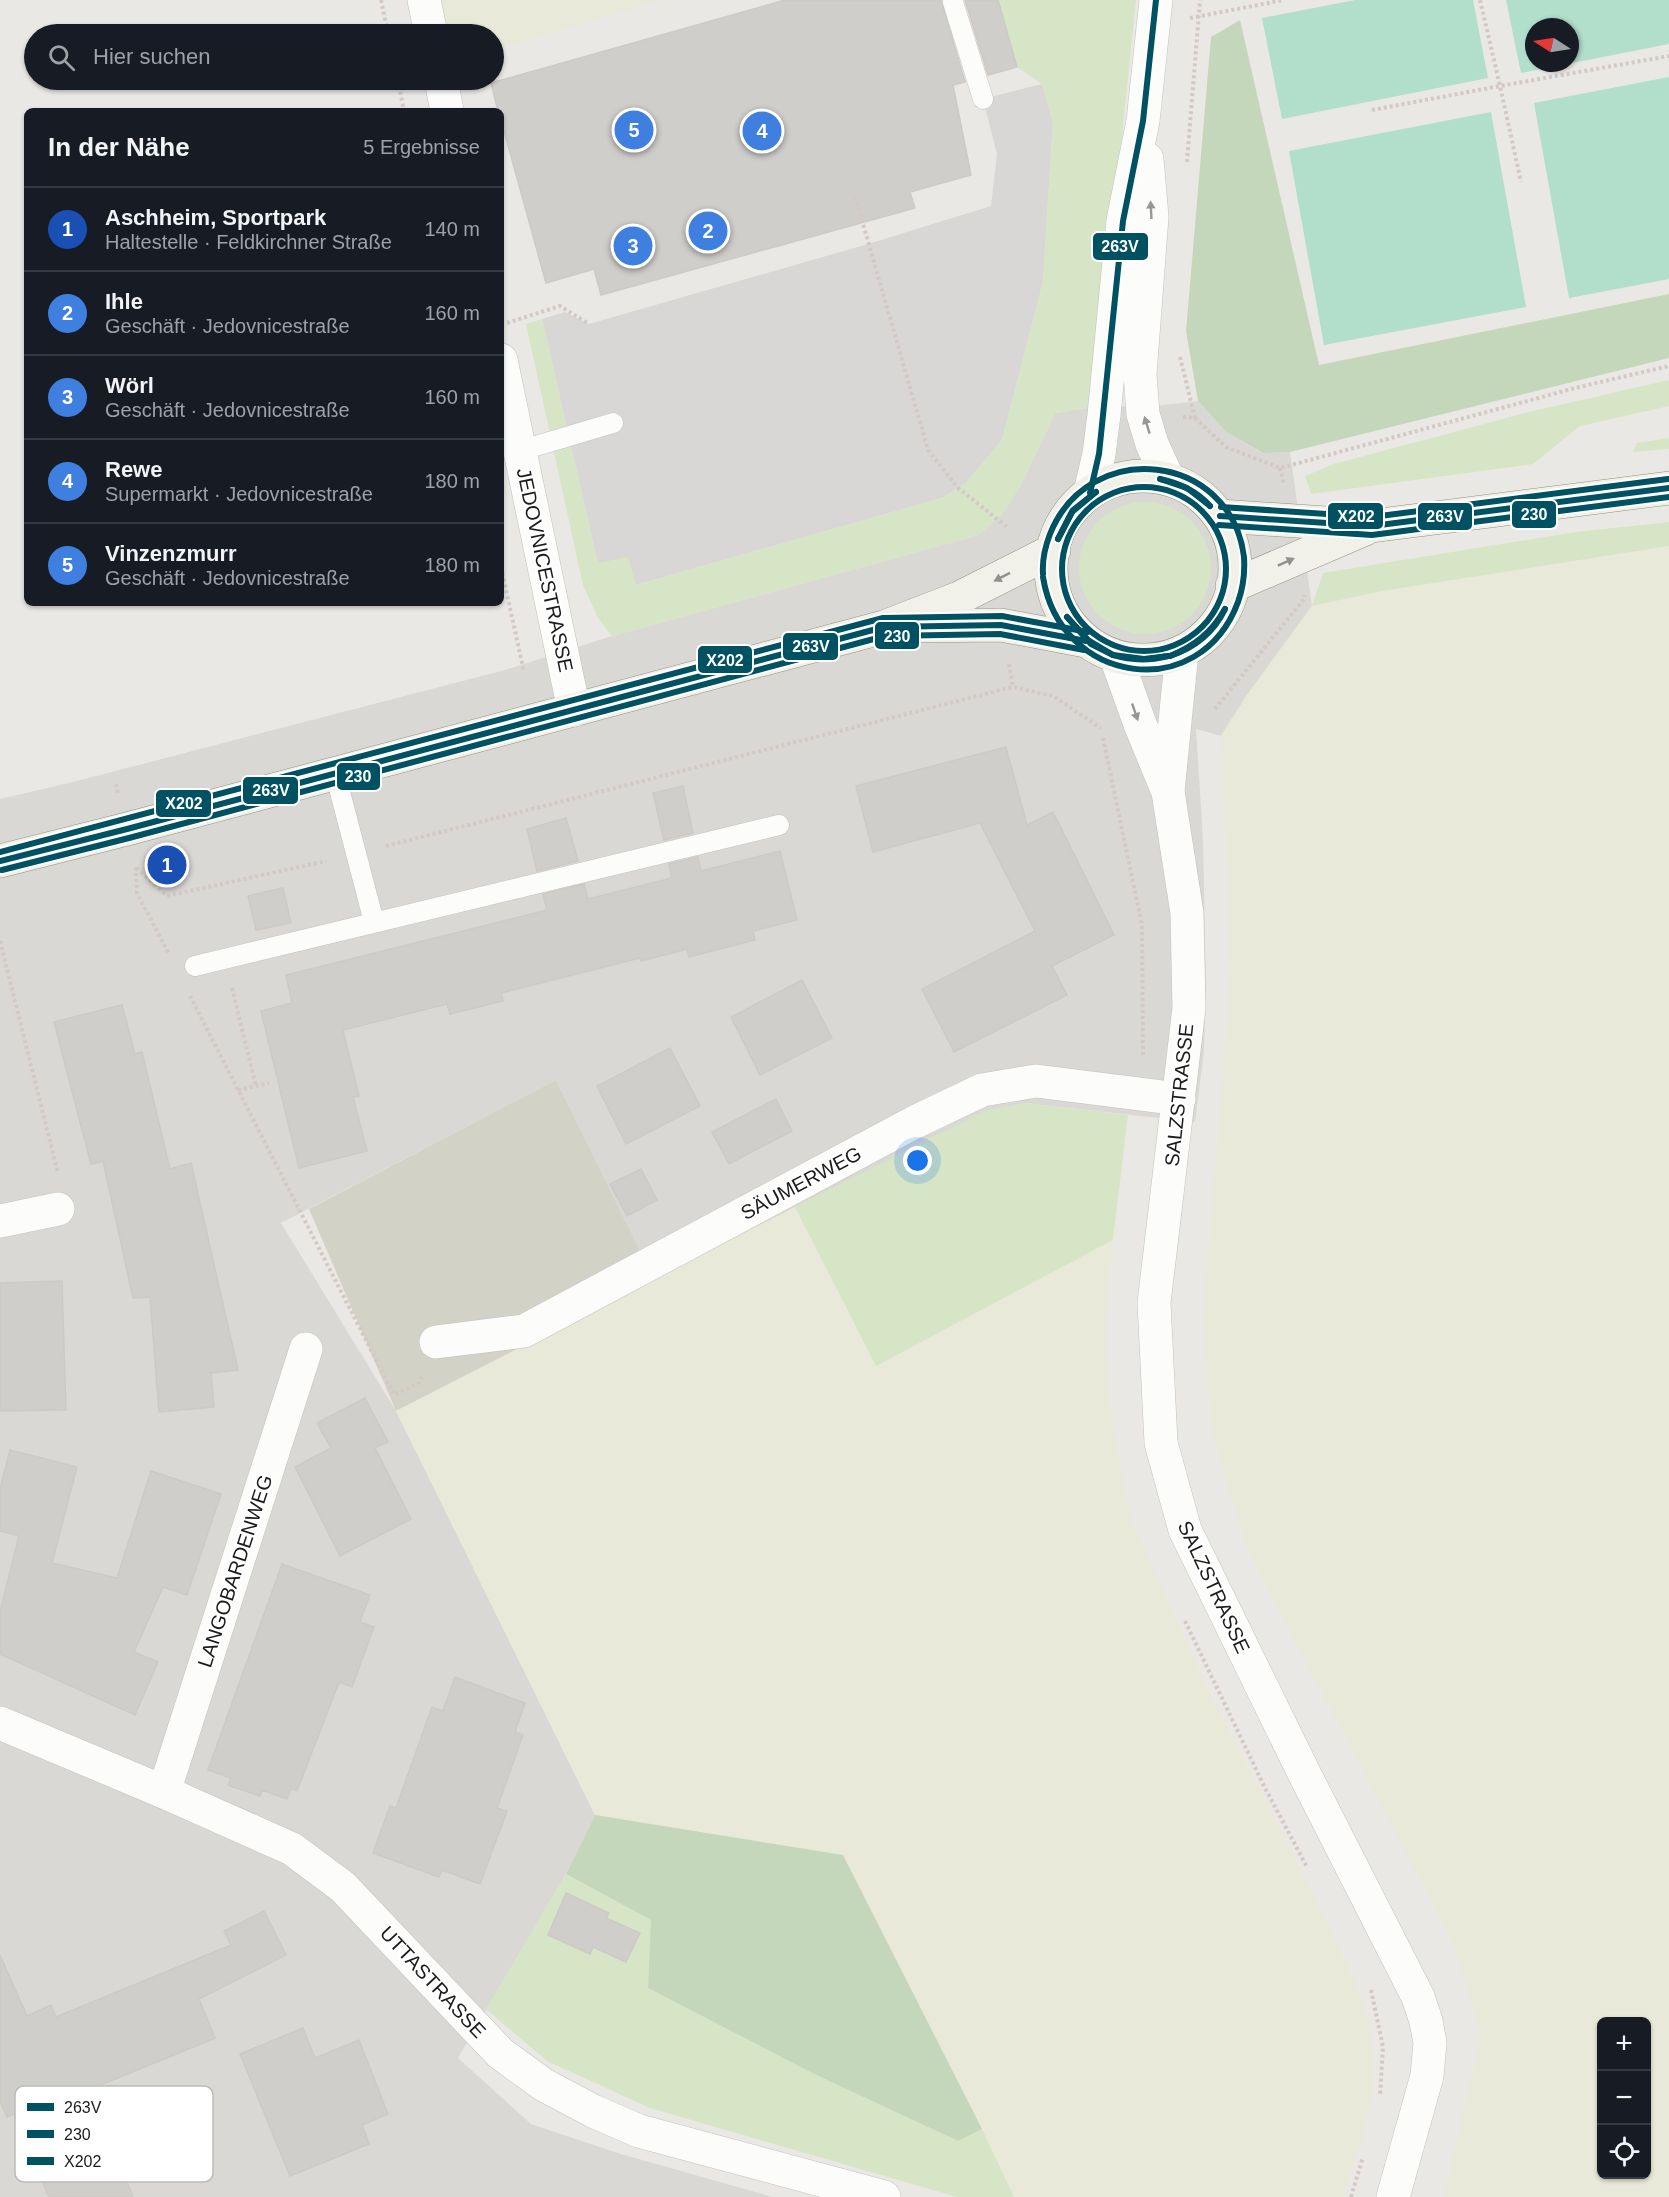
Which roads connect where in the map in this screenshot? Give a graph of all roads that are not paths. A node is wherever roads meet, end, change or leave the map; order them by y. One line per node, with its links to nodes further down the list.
1 (424, 0): 4 (street)
2 (953, 2): 6 (lane)
3 (1155, 11): 8 (street)
4 (429, 24)
5 (443, 90): 7 (street)
6 (983, 99)
7 (446, 108)
8 (1143, 122): 12 (street, one-way to 8); 14 (street)
9 (504, 375): 11 (street, JEDOVNICESTRASSE)
10 (613, 423): 11 (lane)
11 (519, 451): 23 (street, JEDOVNICESTRASSE)
12 (1168, 479): 14 (main road); 15 (main road)
13 (1669, 488): 16 (main road)
14 (1090, 493): 17 (main road)
15 (1220, 516): 16 (main road); 18 (main road)
16 (1372, 526): 18 (main road, one-way to 16)
17 (1054, 550): 19 (main road, one-way to 19); 20 (main road)
18 (1232, 586): 21 (main road)
19 (884, 627): 20 (main road); 23 (main road)
20 (1086, 641): 22 (main road)
21 (1182, 652): 22 (main road); 25 (street, SALZSTRASSE)
22 (1116, 657): 25 (street, SALZSTRASSE, one-way to 25)
23 (574, 710): 24 (main road)
24 (335, 773): 27 (main road); 28 (lane)
25 (1168, 792): 30 (street, SALZSTRASSE)
26 (779, 825): 28 (lane)
27 (0, 861)
28 (374, 922): 29 (lane)
29 (195, 966)
30 (1179, 1099): 33 (street, SÄUMERWEG); 38 (street, SALZSTRASSE)
31 (58, 1209): 32 (street)
32 (0, 1221)
33 (436, 1342)
34 (306, 1349): 36 (street, LANGOBARDENWEG)
35 (0, 1722): 36 (street, UTTASTRASSE)
36 (164, 1792): 37 (street, UTTASTRASSE)
37 (884, 2197)
38 (1393, 2197)

